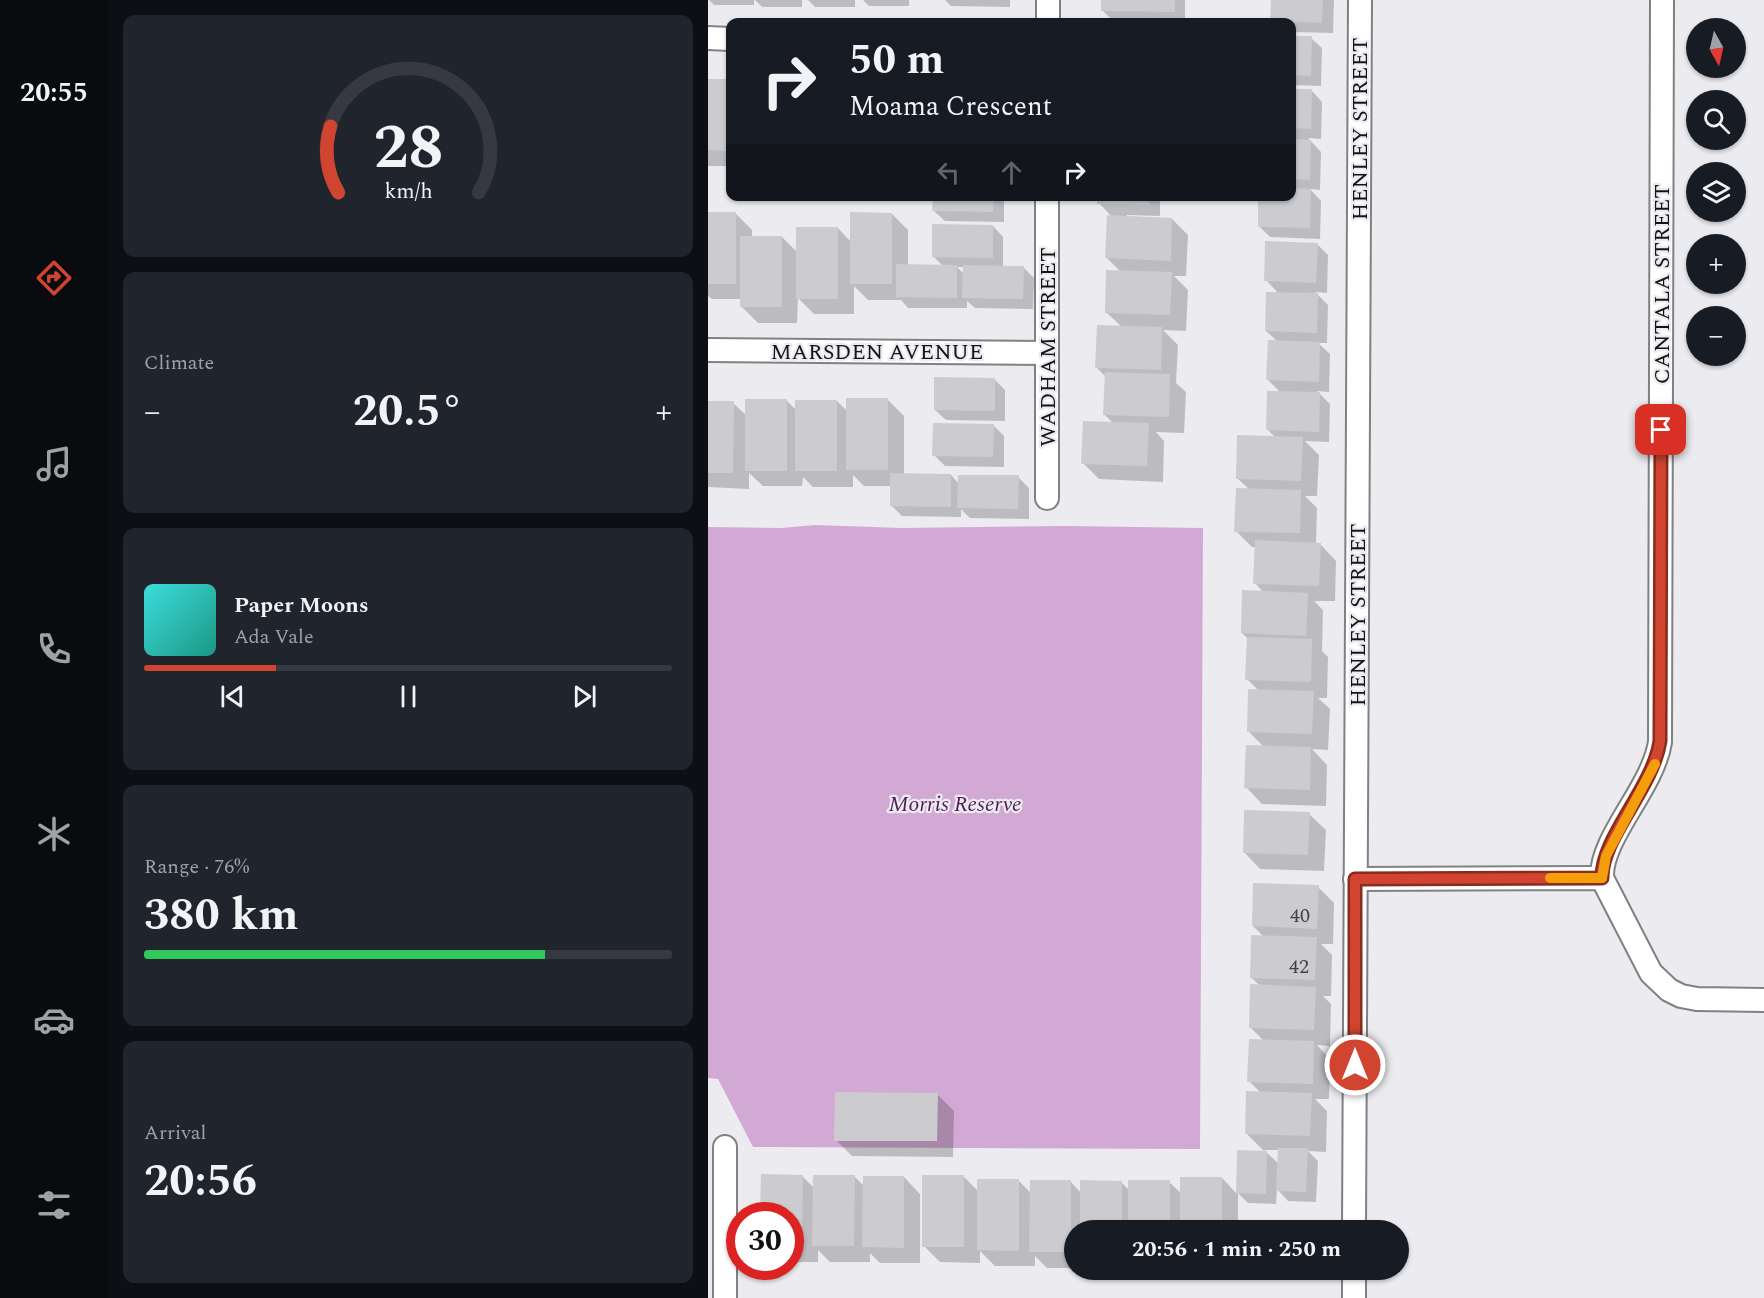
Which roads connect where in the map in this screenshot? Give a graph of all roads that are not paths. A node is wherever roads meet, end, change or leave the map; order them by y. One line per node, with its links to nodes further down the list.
1 (1048, 0): 4 (street)
2 (1360, 0): 12 (street, HENLEY STREET)
3 (1662, 0): 11 (street, CANTALA STREET)
4 (1048, 18)
5 (708, 38): 6 (street)
6 (726, 39)
7 (1047, 201): 9 (street, WADHAM STREET)
8 (708, 350): 9 (street, MARSDEN AVENUE)
9 (1047, 353): 10 (street, WADHAM STREET)
10 (1047, 498)
11 (1602, 878): 12 (street); 13 (street)
12 (1355, 879): 15 (street, HENLEY STREET)
13 (1764, 1000)
14 (725, 1147): 17 (street)
15 (1354, 1220)
16 (1354, 1280): 18 (street)
17 (725, 1298)
18 (1354, 1298)

